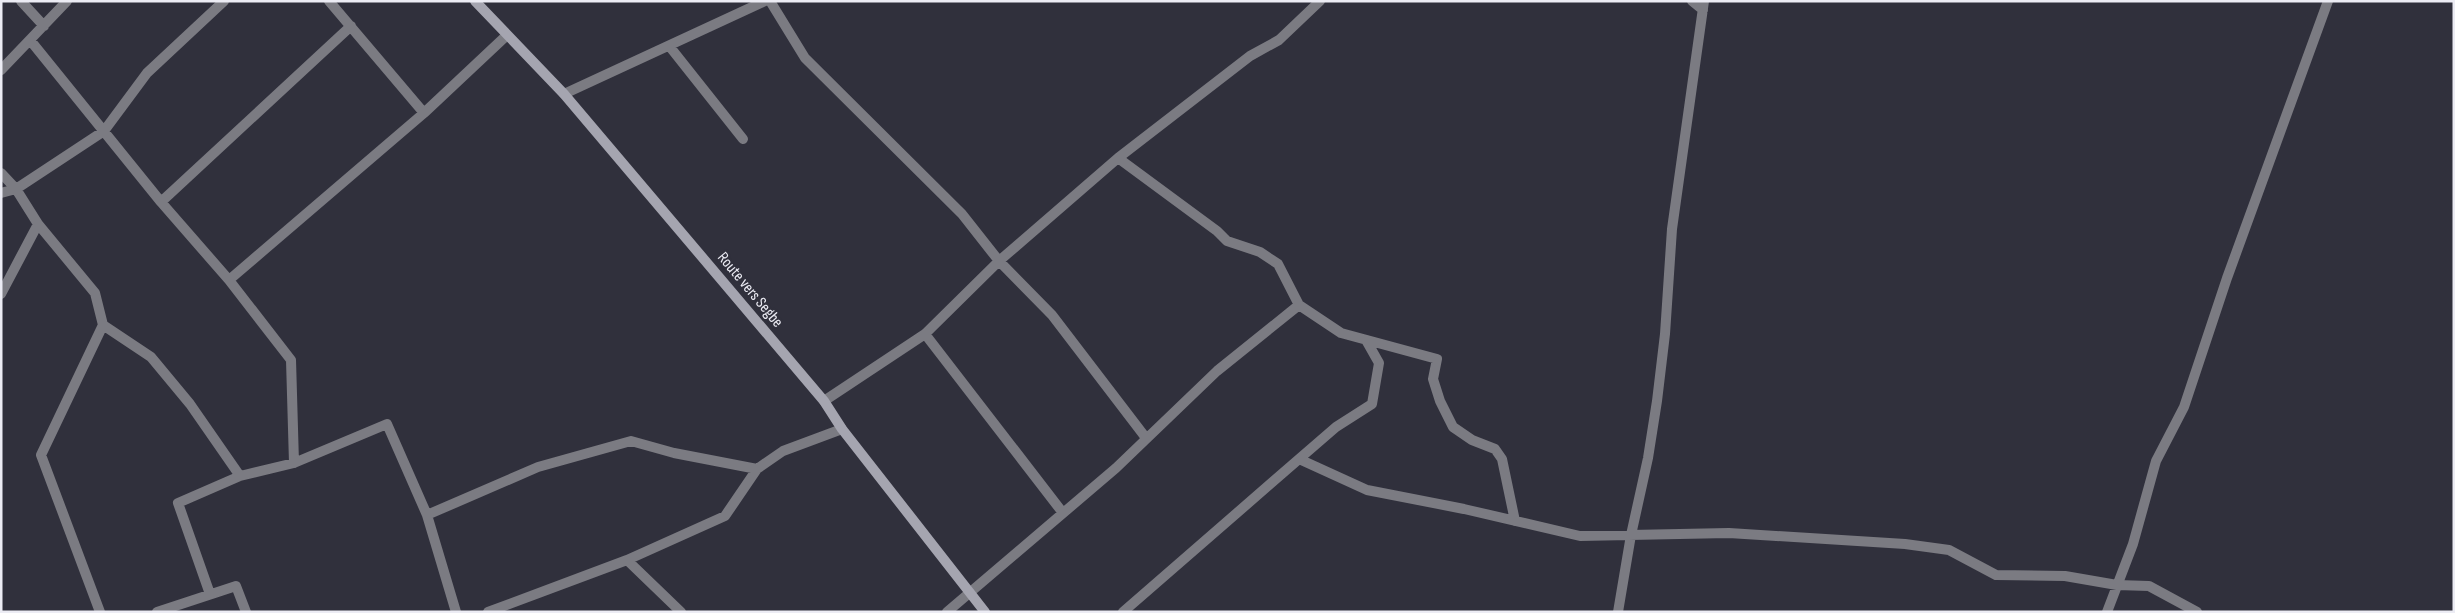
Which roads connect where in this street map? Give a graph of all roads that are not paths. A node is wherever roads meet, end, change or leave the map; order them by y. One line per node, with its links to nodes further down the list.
1 (21, 1): 12 (street)
2 (67, 1): 12 (street)
3 (224, 1): 20 (street)
4 (329, 1): 13 (street)
5 (475, 1): 14 (main road, Route vers Segbe)
6 (765, 1): 16 (street)
7 (770, 1): 28 (street)
8 (1320, 1): 22 (street)
9 (1692, 1): 11 (street)
10 (2328, 1): 47 (street)
11 (1704, 6): 45 (street)
12 (44, 26): 15 (street)
13 (351, 26): 19 (street); 26 (street)
14 (506, 36): 18 (main road, Route vers Segbe); 19 (street)
15 (30, 40): 17 (street); 20 (street)
16 (670, 47): 18 (street); 21 (street)
17 (1, 70)
18 (564, 94): 35 (main road, Route vers Segbe)
19 (424, 113): 29 (street)
20 (104, 131): 24 (street); 26 (street)
21 (743, 139)
22 (1118, 158): 28 (street); 31 (street)
23 (1, 173): 24 (street)
24 (16, 189): 25 (street); 27 (street)
25 (1, 193)
26 (161, 202): 29 (street)
27 (38, 224): 30 (street); 32 (street)
28 (999, 261): 33 (street); 37 (street)
29 (229, 280): 39 (street)
30 (1, 294)
31 (1299, 305): 34 (street); 37 (street)
32 (103, 325): 41 (street); 51 (street)
33 (925, 334): 35 (street); 42 (street)
34 (1366, 340): 38 (street); 44 (street)
35 (824, 401): 36 (main road, Route vers Segbe)
36 (842, 429): 40 (street); 48 (main road, Route vers Segbe)
37 (1146, 438): 42 (street)
38 (1299, 458): 44 (street); 59 (street)
39 (294, 463): 41 (street); 43 (street)
40 (757, 469): 43 (street); 46 (street)
41 (240, 476): 49 (street)
42 (1062, 513): 48 (street)
43 (427, 515): 54 (street)
44 (1515, 521): 45 (street)
45 (1631, 535): 47 (street); 60 (street)
46 (627, 560): 50 (street); 56 (street)
47 (2117, 585): 61 (street); 62 (street)
48 (971, 592): 57 (street); 58 (main road, Route vers Segbe)
49 (210, 594): 52 (street); 53 (street)
50 (505, 608): 55 (street)
51 (100, 612)
52 (157, 612)
53 (246, 612)
54 (456, 612)
55 (488, 612)
56 (681, 612)
57 (948, 612)
58 (985, 612)
59 (1123, 612)
60 (1618, 612)
61 (2107, 612)
62 (2197, 612)

